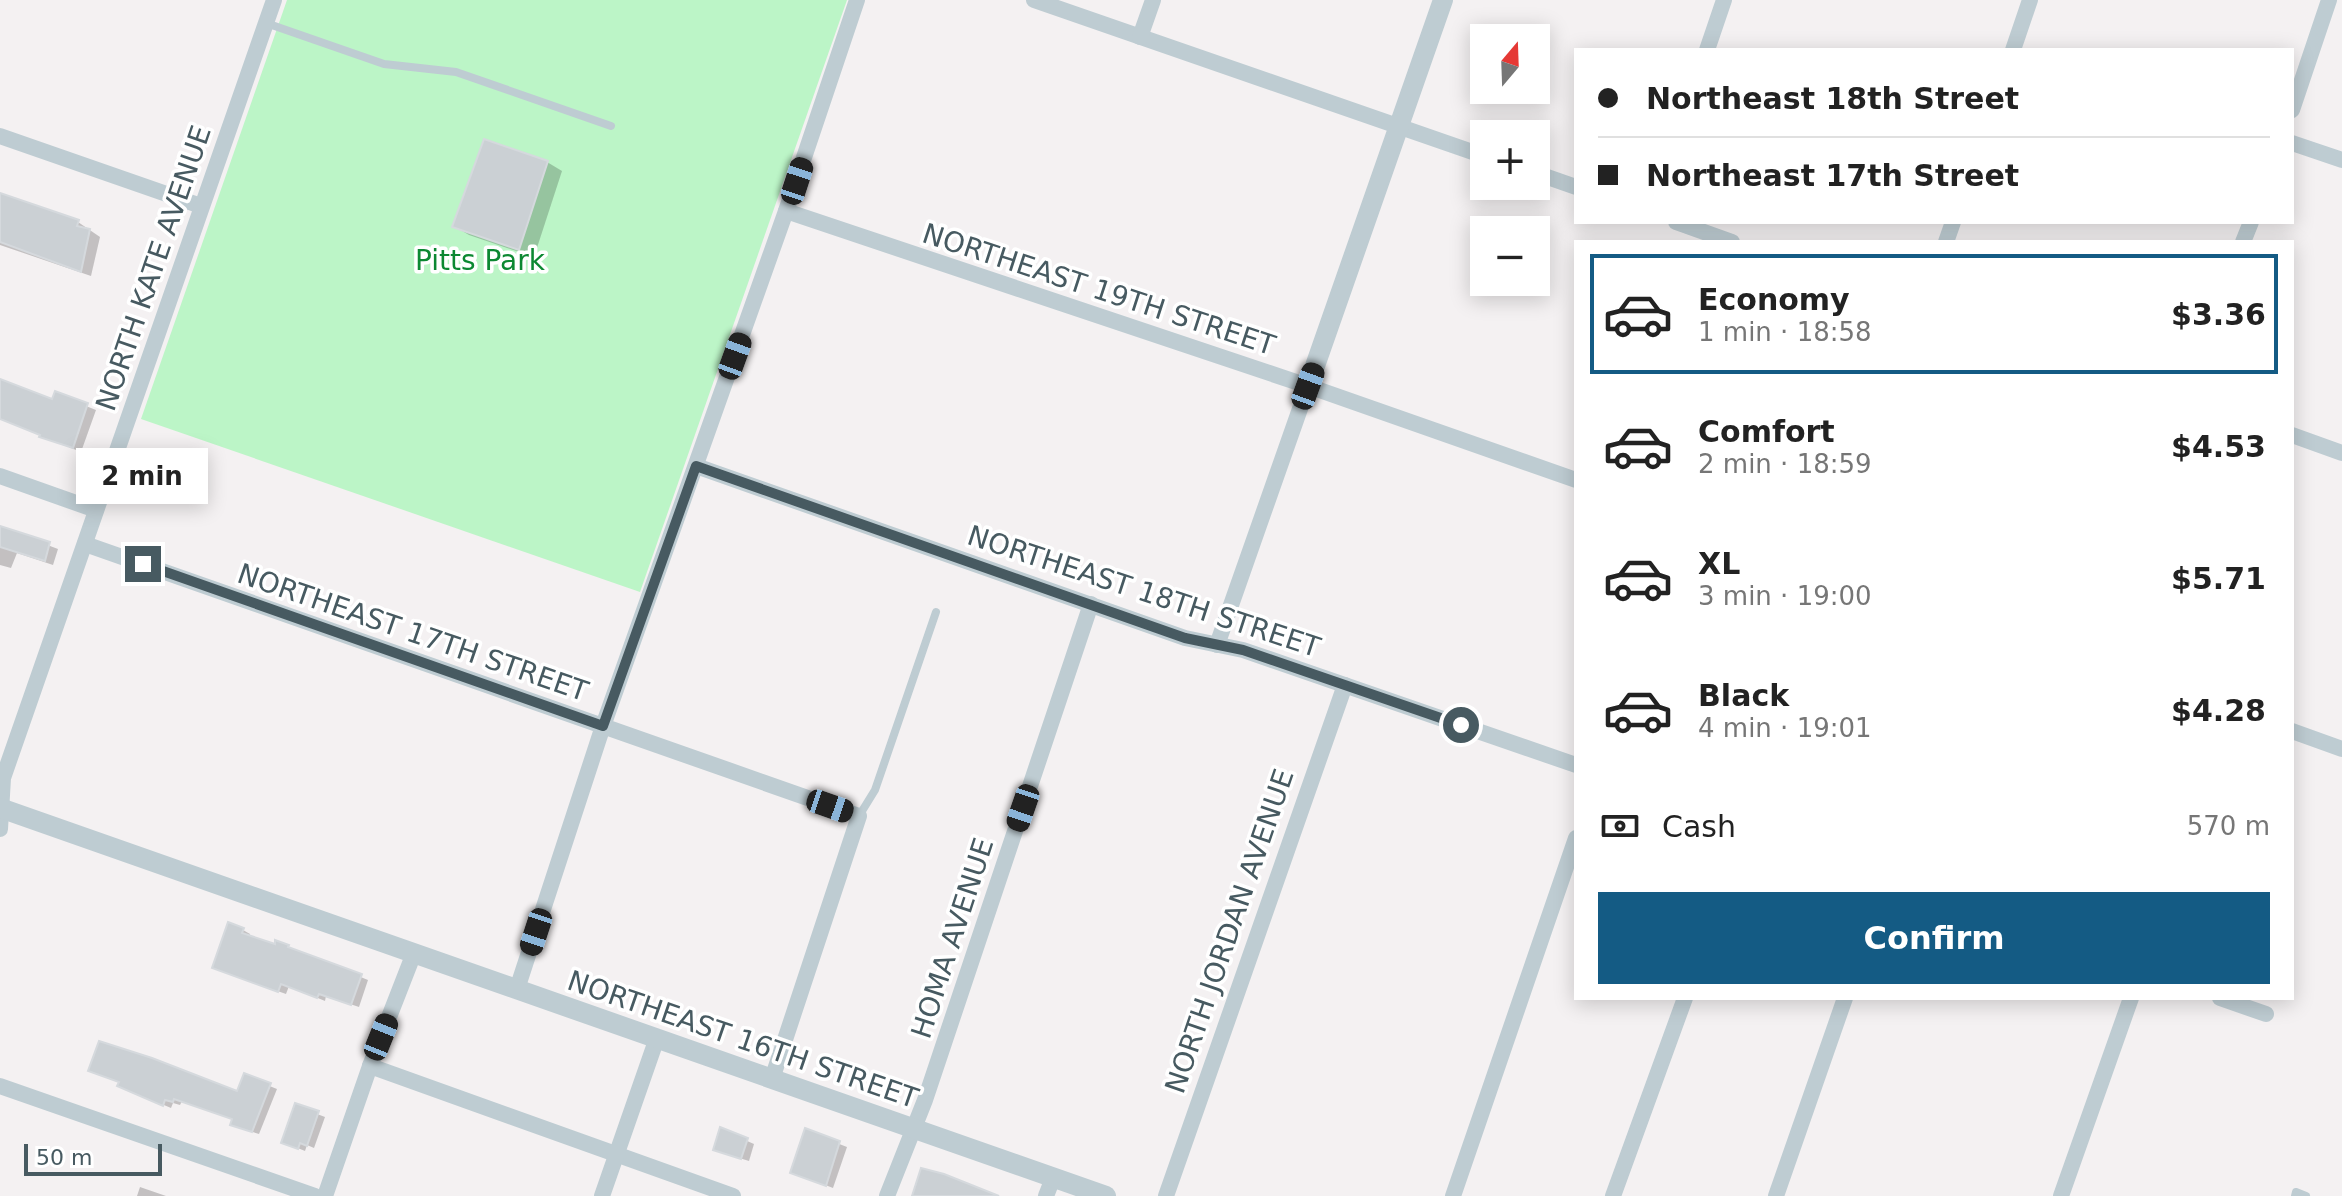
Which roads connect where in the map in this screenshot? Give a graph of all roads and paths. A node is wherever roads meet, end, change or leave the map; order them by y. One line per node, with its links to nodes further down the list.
1 (274, 0): 9 (street, NORTH KATE AVENUE)
2 (857, 0): 23 (street)
3 (1034, 0): 10 (street)
4 (1153, 0): 10 (street)
5 (1443, 0): 15 (street)
6 (1724, 0): 11 (street)
7 (2030, 0): 12 (street)
8 (2329, 0): 13 (street)
9 (266, 23): 14 (lane); 22 (street, NORTH KATE AVENUE)
10 (1140, 37): 15 (street)
11 (1708, 48)
12 (2014, 48)
13 (2294, 104)
14 (611, 126)
15 (1399, 126): 18 (street); 26 (street)
16 (0, 136): 22 (street)
17 (2294, 144): 19 (street)
18 (1470, 151)
19 (2342, 160)
20 (1550, 178): 21 (street)
21 (1574, 186)
22 (201, 206): 32 (street, NORTH KATE AVENUE)
23 (786, 211): 26 (street, NORTHEAST 19TH STREET); 29 (street)
24 (1682, 224): 25 (street)
25 (1726, 240)
26 (1308, 386): 31 (street, NORTHEAST 19TH STREET); 36 (street)
27 (2294, 436): 28 (street)
28 (2342, 453)
29 (696, 466): 34 (street, NORTHEAST 18TH STREET); 38 (street)
30 (0, 476): 32 (street)
31 (1574, 479)
32 (96, 510): 33 (street, NORTH KATE AVENUE)
33 (85, 544): 38 (street, NORTHEAST 17TH STREET); 42 (street, NORTH KATE AVENUE)
34 (1091, 604): 36 (street, NORTHEAST 18TH STREET); 56 (street, HOMA AVENUE)
35 (936, 612): 43 (lane)
36 (1217, 645): 37 (street, NORTHEAST 18TH STREET)
37 (1345, 685): 41 (street, NORTHEAST 18TH STREET); 65 (street, NORTH JORDAN AVENUE)
38 (603, 726): 43 (street, NORTHEAST 17TH STREET); 46 (street)
39 (2294, 732): 40 (street)
40 (2342, 749)
41 (1574, 764)
42 (0, 815): 45 (street, NORTHEAST 16TH STREET)
43 (859, 816): 54 (street)
44 (1574, 844): 66 (street)
45 (414, 953): 46 (street, NORTHEAST 16TH STREET); 53 (street)
46 (517, 989): 52 (street, NORTHEAST 16TH STREET)
47 (1684, 1000): 67 (street)
48 (1844, 1000): 68 (street)
49 (2130, 1000): 69 (street)
50 (2226, 1000): 51 (street)
51 (2266, 1014)
52 (657, 1038): 54 (street, NORTHEAST 16TH STREET); 57 (street)
53 (370, 1066): 57 (street); 60 (street)
54 (772, 1079): 56 (street, NORTHEAST 16TH STREET)
55 (0, 1086): 59 (street)
56 (913, 1128): 58 (street, NORTHEAST 16TH STREET); 63 (street, HOMA AVENUE)
57 (616, 1155): 61 (street); 62 (street)
58 (1049, 1187): 64 (street, NORTHEAST 16TH STREET)
59 (315, 1196)
60 (325, 1196)
61 (602, 1196)
62 (733, 1196)
63 (887, 1196)
64 (1106, 1196)
65 (1166, 1196)
66 (1453, 1196)
67 (1613, 1196)
68 (1776, 1196)
69 (2061, 1196)
70 (2295, 1196): 71 (lane)
71 (2306, 1196)

